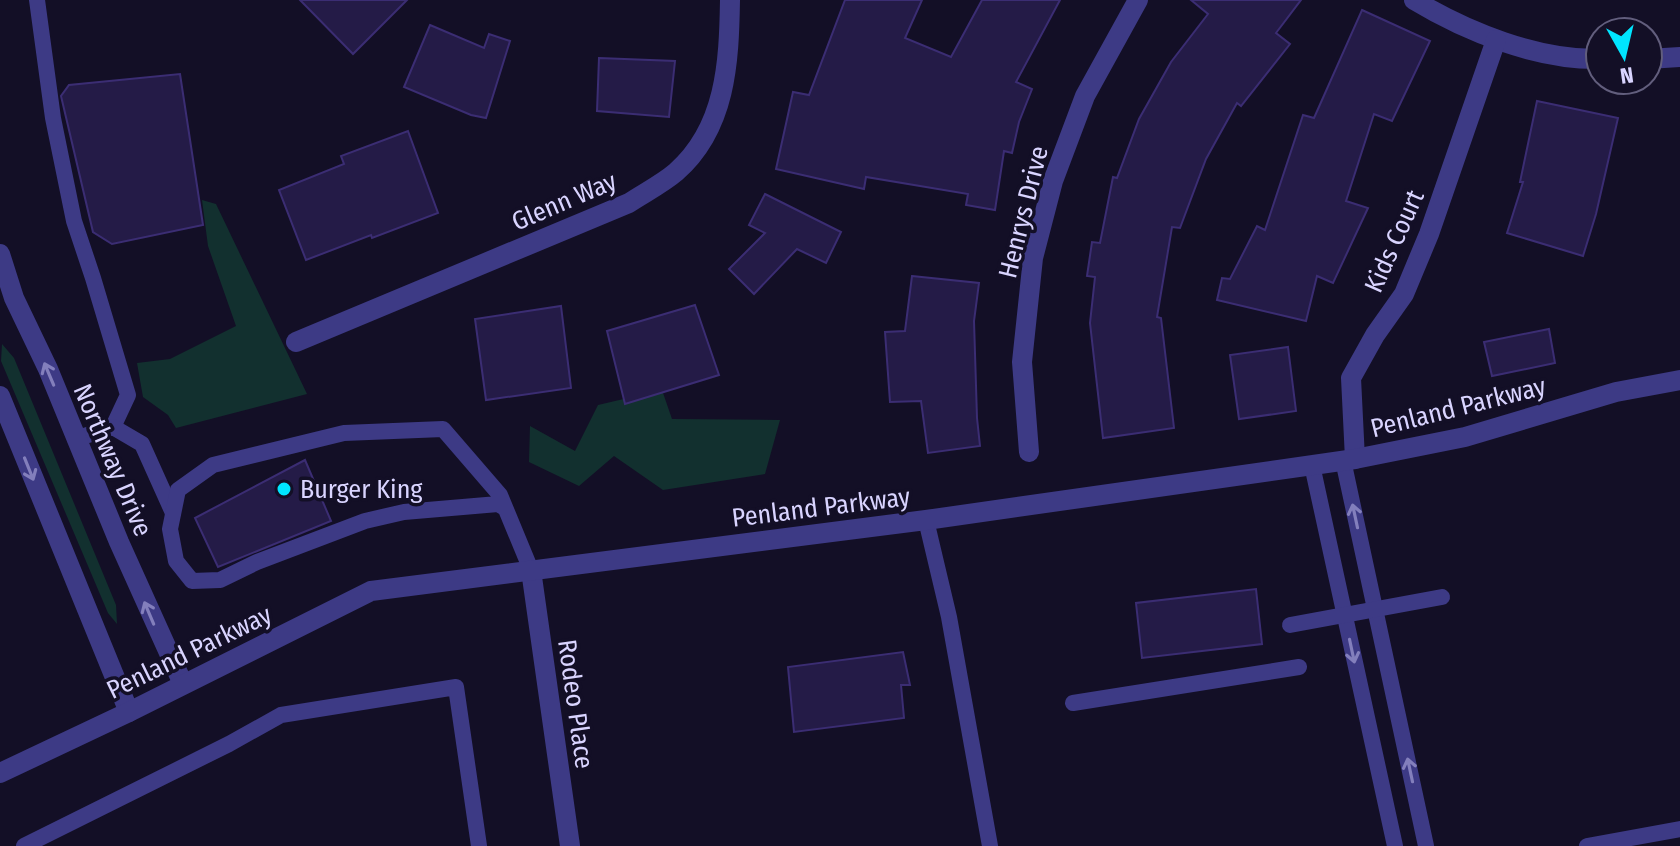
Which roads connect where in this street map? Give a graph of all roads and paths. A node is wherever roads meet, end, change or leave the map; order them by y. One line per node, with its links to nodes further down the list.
1 (37, 0): 12 (lane)
2 (730, 0): 9 (street, Glenn Way)
3 (1138, 0): 14 (street, Henrys Drive)
4 (1414, 0): 5 (street)
5 (1496, 40): 6 (street); 15 (street, Kids Court)
6 (1584, 60)
7 (0, 254): 8 (street, Northway Drive)
8 (7, 300): 13 (street, Northway Drive, one-way to 8)
9 (296, 342)
10 (1680, 380): 15 (street, Penland Parkway)
11 (0, 396): 28 (street, one-way to 28)
12 (113, 427): 13 (lane); 18 (lane)
13 (75, 439): 26 (street, Northway Drive, one-way to 13)
14 (1029, 452)
15 (1349, 460): 16 (street, Penland Parkway); 22 (lane, one-way to 15)
16 (1312, 465): 19 (street, Penland Parkway); 23 (lane)
17 (505, 508): 18 (lane); 18 (lane); 20 (lane)
18 (173, 513)
19 (926, 520): 20 (street, Penland Parkway); 34 (lane)
20 (531, 570): 26 (street, Penland Parkway); 33 (street, Rodeo Place)
21 (1442, 597): 22 (lane)
22 (1375, 609): 23 (lane); 36 (lane, one-way to 22)
23 (1345, 615): 24 (lane); 35 (lane, one-way to 35)
24 (1290, 625)
25 (1299, 667): 27 (lane)
26 (183, 684): 28 (street, Penland Parkway)
27 (1073, 703)
28 (129, 712): 29 (street, Penland Parkway)
29 (0, 773)
30 (1680, 829): 37 (lane)
31 (24, 846): 32 (lane)
32 (479, 846)
33 (570, 846)
34 (990, 846)
35 (1395, 846)
36 (1426, 846)
37 (1587, 846)

